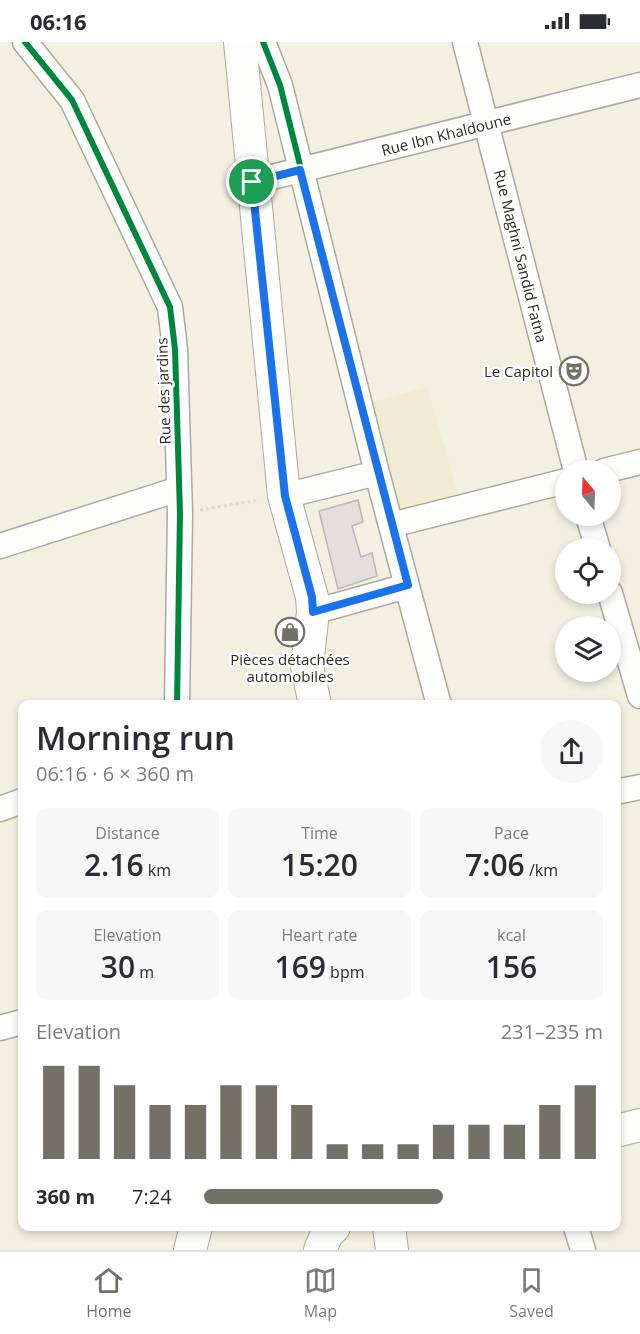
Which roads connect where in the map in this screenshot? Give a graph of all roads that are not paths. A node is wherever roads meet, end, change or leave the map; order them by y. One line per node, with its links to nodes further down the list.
1 (25, 42): 15 (street, Rue des jardins)
2 (240, 42): 8 (main road)
3 (263, 42): 7 (street)
4 (465, 42): 6 (street, Rue Maghni Sandid Fatna)
5 (640, 85): 6 (street, Rue Ibn Khaldoune)
6 (487, 124): 7 (street, Rue Ibn Khaldoune); 9 (street, Rue Maghni Sandid Fatna)
7 (300, 170): 8 (street, Rue Ibn Khaldoune); 12 (street)
8 (252, 182): 14 (main road)
9 (573, 460)
10 (640, 462): 11 (street)
11 (621, 467)
12 (376, 473): 14 (street); 16 (street)
13 (555, 484): 16 (street)
14 (285, 496): 20 (main road)
15 (180, 501): 17 (street); 23 (street, Rue des jardins)
16 (391, 525): 18 (street)
17 (0, 546)
18 (408, 585): 20 (street); 26 (street)
19 (613, 604): 22 (street)
20 (313, 612): 21 (main road)
21 (308, 666): 24 (main road); 25 (main road)
22 (640, 696)
23 (177, 700)
24 (300, 700)
25 (314, 700)
26 (438, 700)
27 (640, 787): 28 (street)
28 (621, 791)
29 (18, 802): 30 (street)
30 (0, 809)
31 (18, 1023): 32 (street)
32 (0, 1028)
33 (640, 1125): 34 (main road)
34 (621, 1130)
35 (195, 1231): 39 (main road)
36 (330, 1231): 40 (main road)
37 (390, 1231): 41 (main road)
38 (577, 1231): 42 (street)
39 (190, 1250)
40 (320, 1250)
41 (392, 1250)
42 (583, 1250)

